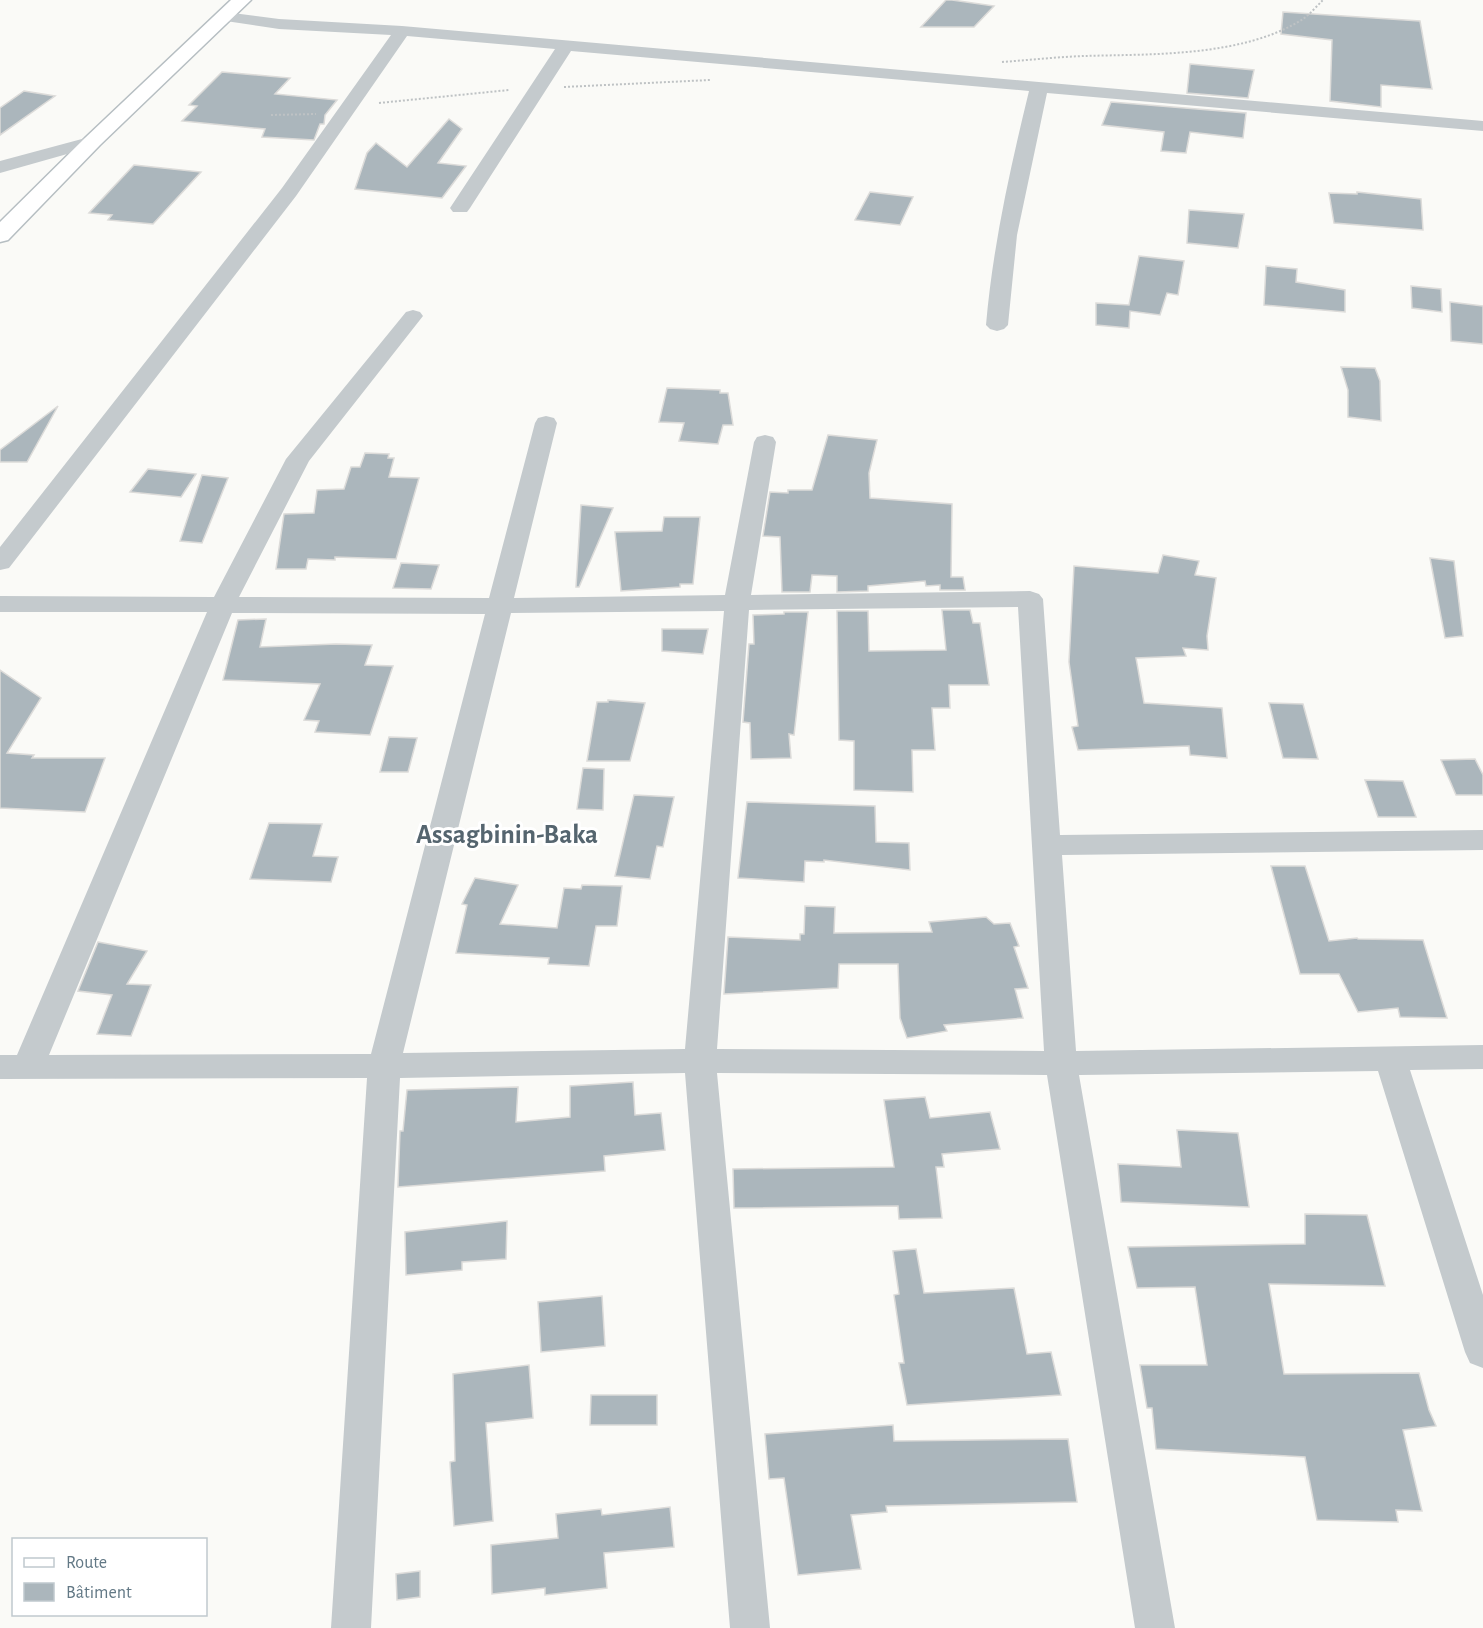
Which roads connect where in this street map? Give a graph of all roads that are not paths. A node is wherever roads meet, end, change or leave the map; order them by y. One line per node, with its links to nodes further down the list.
1 (242, 0): 2 (street)
2 (225, 17): 3 (street); 7 (street)
3 (402, 31): 4 (street); 15 (street)
4 (565, 47): 5 (street); 9 (street)
5 (1039, 88): 6 (street); 12 (street)
6 (1483, 126)
7 (93, 141): 8 (street); 10 (street)
8 (0, 167)
9 (460, 208)
10 (0, 235)
11 (413, 316): 18 (street)
12 (997, 325)
13 (546, 423): 19 (street)
14 (765, 442): 16 (street)
15 (0, 563)
16 (737, 601): 19 (street); 21 (street); 24 (street)
17 (0, 604): 18 (street)
18 (223, 604): 19 (street); 26 (street)
19 (500, 606): 27 (street)
20 (1483, 840): 21 (street)
21 (1047, 845): 25 (street)
22 (1390, 1057): 23 (street); 25 (street); 28 (street)
23 (1483, 1057)
24 (700, 1061): 25 (street); 27 (street); 30 (street)
25 (1061, 1064): 31 (street)
26 (14, 1066): 27 (street)
27 (384, 1066): 29 (street)
28 (1483, 1352)
29 (351, 1628)
30 (750, 1628)
31 (1155, 1628)

